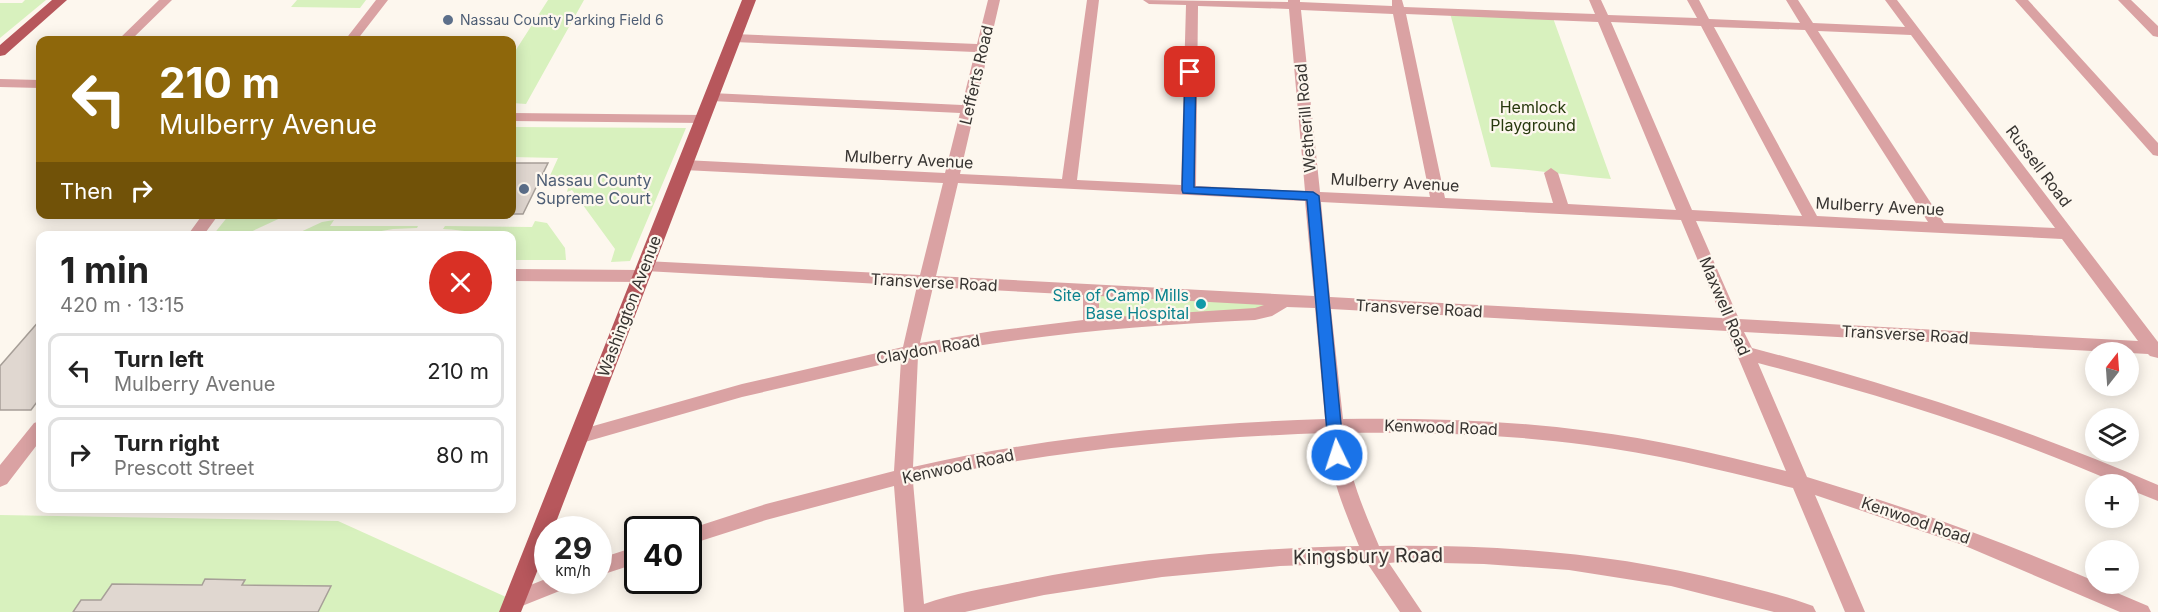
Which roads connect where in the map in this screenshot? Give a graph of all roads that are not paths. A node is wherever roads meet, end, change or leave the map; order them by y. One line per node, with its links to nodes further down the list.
1 (60, 0): 26 (main road)
2 (166, 0): 22 (street)
3 (382, 0): 23 (street)
4 (749, 0): 24 (main road, Washington Avenue)
5 (994, 0): 25 (street, Lefferts Road)
6 (1093, 0): 37 (street)
7 (1149, 0): 14 (street)
8 (1595, 0): 17 (street, Maxwell Road)
9 (1694, 0): 18 (street)
10 (1792, 0): 19 (street)
11 (1891, 0): 20 (street, Russell Road)
12 (2021, 0): 33 (street)
13 (2124, 0): 21 (street)
14 (1192, 1): 15 (street); 38 (street)
15 (1295, 3): 16 (street); 39 (street, Wetherill Road)
16 (1398, 5): 17 (street); 40 (street)
17 (1602, 18): 18 (street); 42 (street, Maxwell Road)
18 (1706, 23): 19 (street); 44 (street)
19 (1809, 27): 20 (street); 45 (street)
20 (1914, 31): 47 (street, Russell Road)
21 (2158, 33)
22 (128, 36)
23 (354, 36)
24 (734, 38): 25 (street); 29 (main road, Washington Avenue)
25 (982, 48): 30 (street, Lefferts Road)
26 (0, 52)
27 (0, 84): 28 (street)
28 (36, 84)
29 (711, 97): 30 (street); 32 (main road, Washington Avenue)
30 (968, 109): 36 (street, Lefferts Road)
31 (516, 117): 32 (street)
32 (702, 119): 34 (main road, Washington Avenue)
33 (2158, 152)
34 (684, 165): 36 (street, Mulberry Avenue); 48 (main road, Washington Avenue)
35 (1551, 173): 41 (street)
36 (951, 179): 37 (street, Mulberry Avenue); 50 (street, Lefferts Road)
37 (1069, 184): 38 (street, Mulberry Avenue)
38 (1188, 190): 39 (street, Mulberry Avenue)
39 (1313, 196): 40 (street, Mulberry Avenue); 53 (street, Wetherill Road)
40 (1439, 203): 41 (street, Mulberry Avenue)
41 (1562, 209): 42 (street, Mulberry Avenue)
42 (1686, 215): 44 (street, Mulberry Avenue); 55 (street, Maxwell Road)
43 (208, 219): 46 (street)
44 (1812, 221): 45 (street, Mulberry Avenue)
45 (1939, 227): 47 (street, Mulberry Avenue)
46 (198, 231)
47 (2067, 234): 56 (street, Russell Road)
48 (643, 271): 49 (street, Transverse Road); 50 (street, Transverse Road); 61 (main road, Washington Avenue)
49 (516, 275)
50 (926, 281): 51 (street, Transverse Road); 57 (street, Lefferts Road)
51 (1091, 290): 52 (street, Transverse Road); 54 (street)
52 (1284, 301): 53 (street, Transverse Road); 54 (street, Claydon Road)
53 (1323, 303): 55 (street, Transverse Road); 59 (street, Wetherill Road)
54 (1091, 325): 57 (street, Claydon Road)
55 (1734, 325): 56 (street, Transverse Road); 58 (street, Maxwell Road)
56 (2156, 350)
57 (910, 351): 61 (street, Claydon Road); 62 (street, Lefferts Road)
58 (1745, 353): 64 (street, Maxwell Road); 65 (street)
59 (1335, 426): 62 (street, Kenwood Road); 64 (street, Kenwood Road); 67 (street, Wetherill Road)
60 (36, 433): 63 (street)
61 (578, 437): 69 (main road, Washington Avenue)
62 (904, 477): 66 (street, Kenwood Road); 70 (street, Lefferts Road)
63 (0, 479)
64 (1801, 482): 74 (street, Maxwell Road); 75 (street, Kenwood Road)
65 (2158, 493)
66 (702, 533)
67 (1372, 554): 71 (street, Kingsbury Road); 72 (street, Wetherill Road); 73 (street, Kingsbury Road)
68 (536, 594): 69 (street)
69 (512, 606)
70 (914, 612)
71 (928, 612)
72 (1412, 612)
73 (1806, 612)
74 (1855, 612)
75 (2141, 612)

